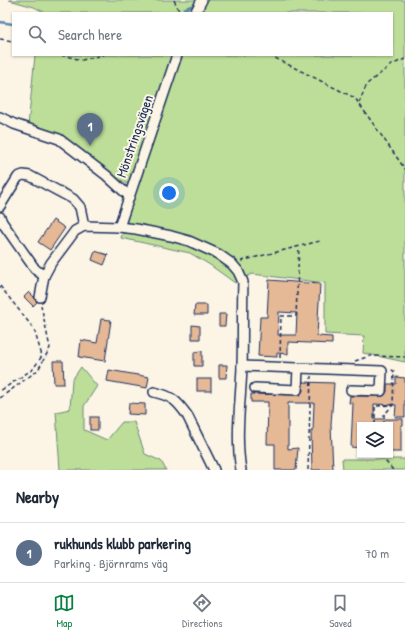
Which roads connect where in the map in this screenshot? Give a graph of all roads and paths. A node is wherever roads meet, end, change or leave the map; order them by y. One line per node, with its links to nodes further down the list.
1 (174, 0): 3 (path)
2 (202, 0): 4 (street)
3 (180, 12)
4 (196, 12)
5 (0, 39): 6 (path)
6 (12, 41)
7 (65, 56): 8 (path)
8 (99, 56)
9 (177, 56): 15 (street, Mönstringsvägen)
10 (271, 56): 12 (path)
11 (405, 59): 12 (path)
12 (359, 104): 14 (path)
13 (0, 117): 15 (street)
14 (405, 169)
15 (129, 196): 19 (street, Mönstringsvägen)
16 (0, 206): 18 (street)
17 (0, 217): 23 (street)
18 (84, 226): 19 (street); 23 (street)
19 (119, 227): 22 (street)
20 (320, 241): 21 (path)
21 (300, 246): 22 (path); 27 (path)
22 (232, 264): 29 (street)
23 (44, 276): 25 (street)
24 (0, 286): 35 (path)
25 (40, 297): 37 (path)
26 (405, 357): 28 (path)
27 (280, 360)
28 (354, 361)
29 (242, 366): 30 (street); 43 (street)
30 (298, 368): 31 (street); 33 (street)
31 (312, 368): 32 (street); 44 (path)
32 (382, 371): 34 (street); 38 (path)
33 (255, 388)
34 (351, 390)
35 (0, 392)
36 (154, 392): 42 (street)
37 (0, 398)
38 (393, 405): 39 (path); 40 (path)
39 (375, 422)
40 (384, 422)
41 (384, 458): 45 (path)
42 (214, 470)
43 (241, 470)
44 (308, 470)
45 (394, 470)

